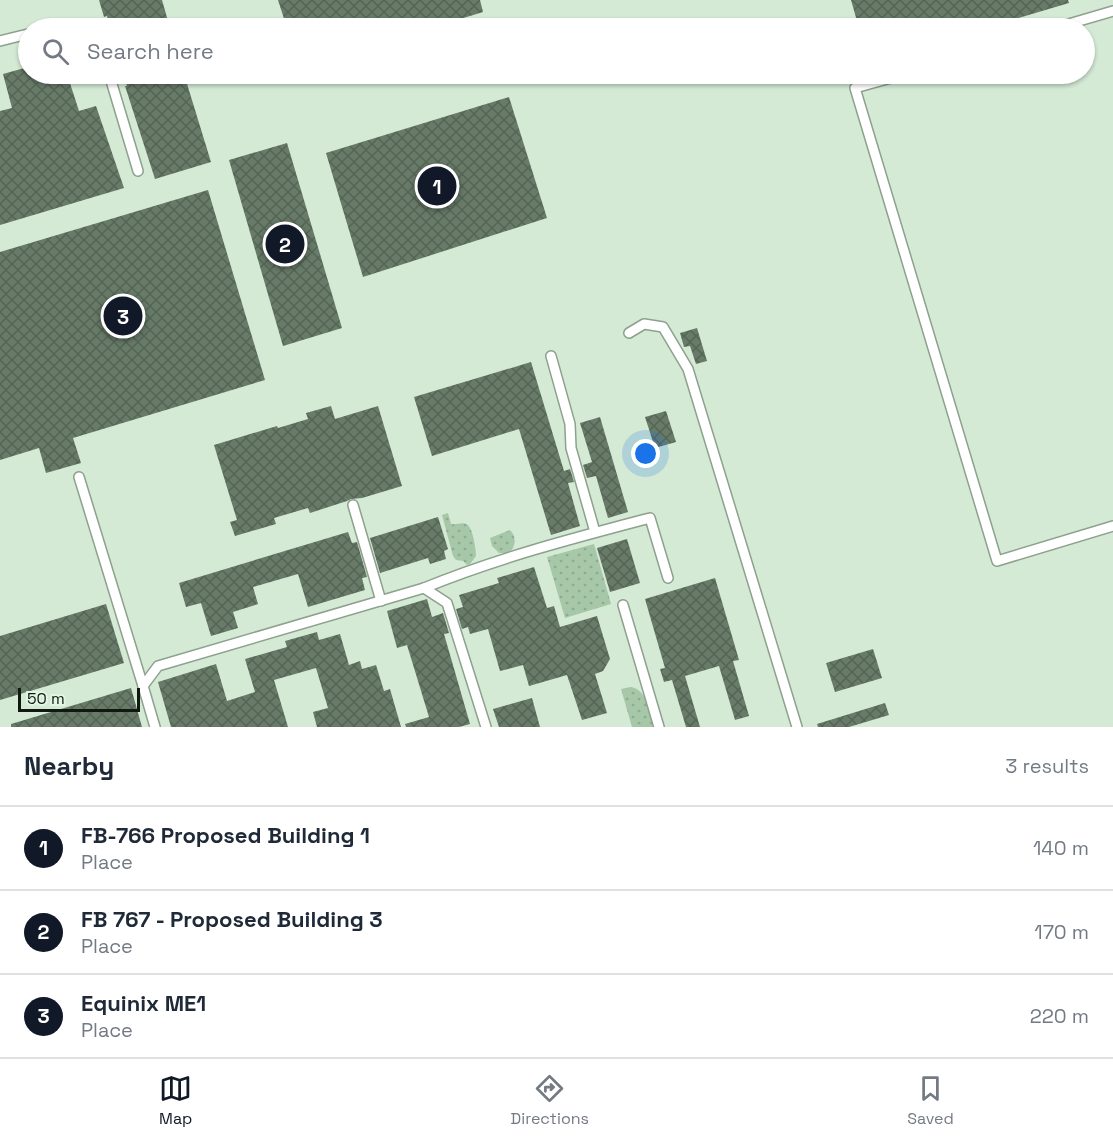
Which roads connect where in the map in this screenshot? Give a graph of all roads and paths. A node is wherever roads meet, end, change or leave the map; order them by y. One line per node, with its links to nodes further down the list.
1 (1113, 11): 2 (lane)
2 (1089, 18)
3 (18, 36): 4 (lane)
4 (0, 41)
5 (112, 84): 7 (lane)
6 (869, 84): 12 (lane)
7 (138, 171)
8 (629, 333): 22 (lane)
9 (551, 356): 13 (lane)
10 (79, 477): 18 (lane)
11 (353, 505): 16 (lane)
12 (1113, 526)
13 (595, 532): 14 (lane); 15 (lane)
14 (668, 579)
15 (424, 588): 16 (lane); 20 (lane)
16 (381, 601): 18 (lane)
17 (623, 605): 21 (lane)
18 (143, 686): 19 (lane)
19 (156, 727)
20 (486, 727)
21 (659, 727)
22 (797, 727)

